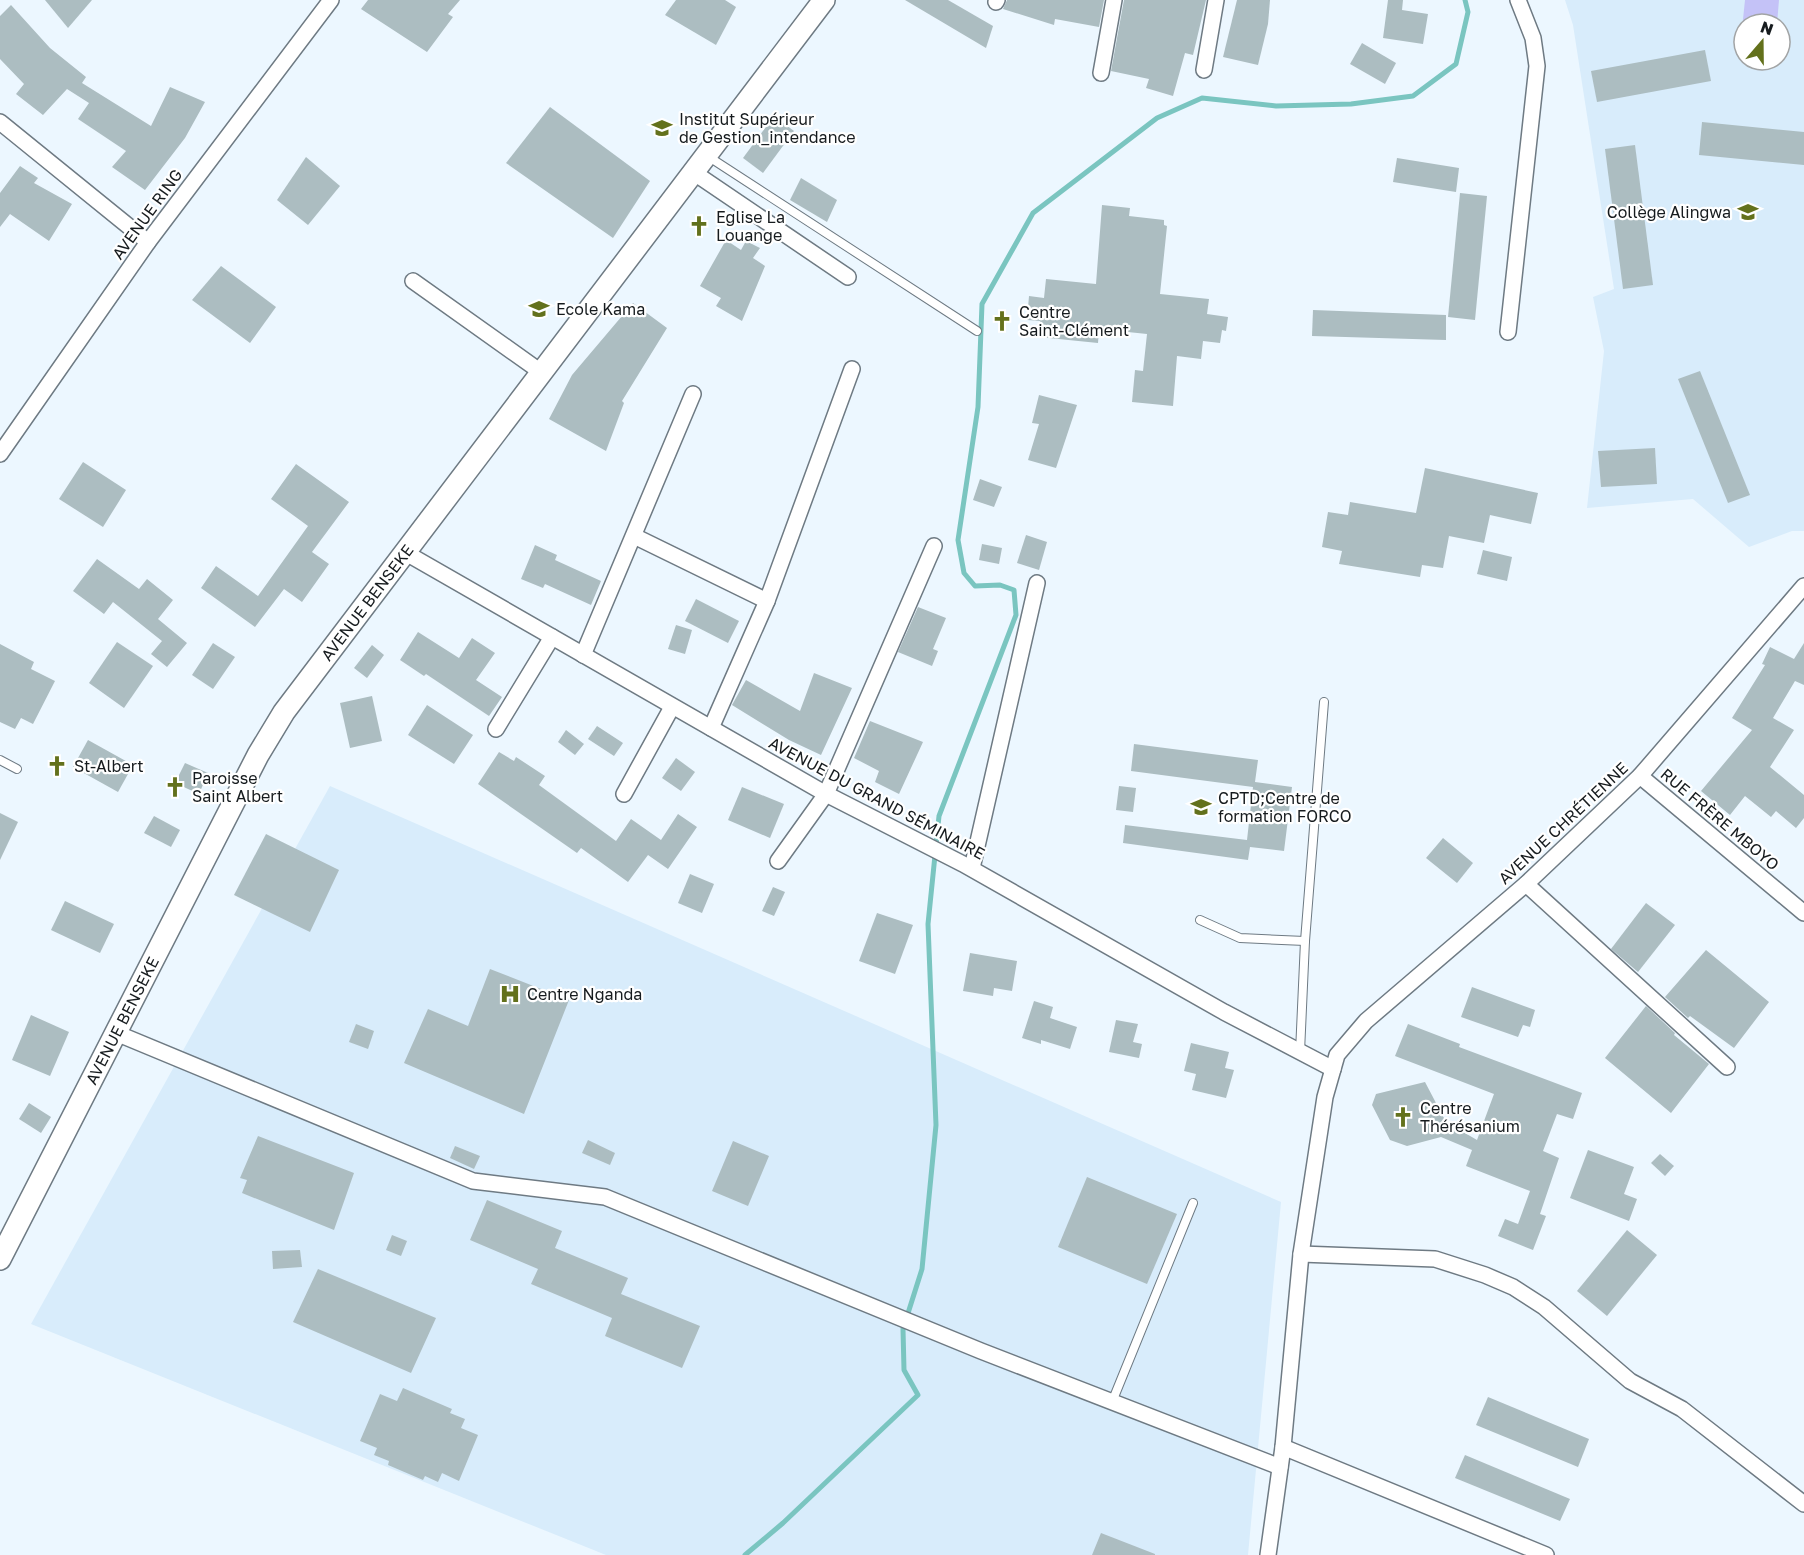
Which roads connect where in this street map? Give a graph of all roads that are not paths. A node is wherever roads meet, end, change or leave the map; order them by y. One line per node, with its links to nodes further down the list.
1 (331, 0): 11 (street, AVENUE RING)
2 (824, 0): 9 (street, AVENUE BENSEKE)
3 (1114, 0): 7 (street)
4 (1216, 0): 6 (street)
5 (1518, 0): 15 (street)
6 (1204, 70)
7 (1101, 73)
8 (0, 122): 11 (street)
9 (706, 155): 10 (street, AVENUE BENSEKE); 14 (lane)
10 (693, 172): 12 (street); 17 (street, AVENUE BENSEKE)
11 (148, 242): 19 (street, AVENUE RING)
12 (848, 277)
13 (413, 281): 17 (street)
14 (977, 331)
15 (1508, 332)
16 (852, 369): 25 (street)
17 (541, 372): 22 (street, AVENUE BENSEKE)
18 (693, 394): 20 (street)
19 (0, 454)
20 (634, 536): 25 (street); 27 (street)
21 (934, 546): 36 (street)
22 (406, 553): 26 (street, AVENUE DU GRAND SÉMINAIRE); 43 (street, AVENUE BENSEKE)
23 (1037, 584): 38 (street)
24 (1804, 586): 34 (street, AVENUE CHRÉTIENNE)
25 (767, 601): 30 (street)
26 (552, 637): 27 (street, AVENUE DU GRAND SÉMINAIRE); 31 (street)
27 (583, 655): 29 (street, AVENUE DU GRAND SÉMINAIRE)
28 (1324, 702): 42 (lane)
29 (672, 707): 30 (street, AVENUE DU GRAND SÉMINAIRE); 35 (street)
30 (711, 728): 36 (street, AVENUE DU GRAND SÉMINAIRE)
31 (496, 729)
32 (0, 760): 33 (lane)
33 (17, 769)
34 (1640, 776): 39 (street, AVENUE CHRÉTIENNE); 40 (street, RUE FRÈRE MBOYO)
35 (624, 794)
36 (826, 794): 37 (street); 38 (street, AVENUE DU GRAND SÉMINAIRE)
37 (778, 861)
38 (967, 866): 44 (street, AVENUE DU GRAND SÉMINAIRE)
39 (1526, 884): 45 (street); 46 (street, AVENUE CHRÉTIENNE)
40 (1804, 913)
41 (1200, 920): 42 (lane)
42 (1305, 941): 44 (lane)
43 (116, 1033): 49 (street, AVENUE BENSEKE); 50 (street)
44 (1300, 1052): 46 (street, AVENUE DU GRAND SÉMINAIRE)
45 (1727, 1067)
46 (1333, 1069): 48 (street, AVENUE CHRÉTIENNE)
47 (1193, 1203): 50 (lane)
48 (1301, 1254): 51 (street, AVENUE CHRÉTIENNE); 53 (street)
49 (0, 1260)
50 (1112, 1402): 52 (street)
51 (1283, 1447): 52 (street, AVENUE CHRÉTIENNE); 55 (street)
52 (1280, 1467): 54 (street, AVENUE CHRÉTIENNE)
53 (1804, 1504)
54 (1268, 1555)
55 (1546, 1555)

